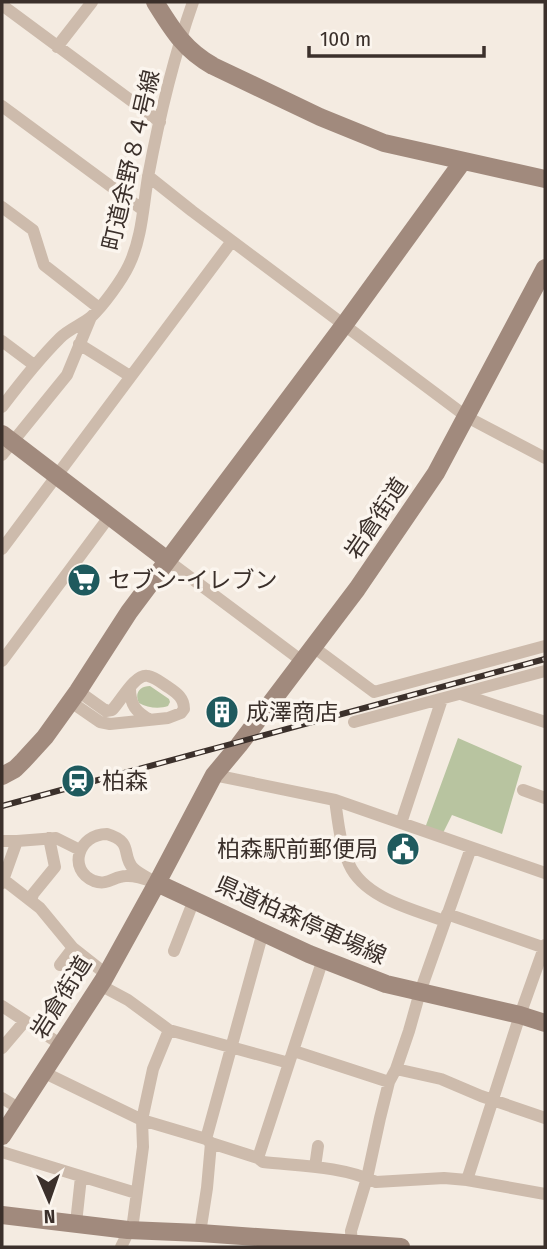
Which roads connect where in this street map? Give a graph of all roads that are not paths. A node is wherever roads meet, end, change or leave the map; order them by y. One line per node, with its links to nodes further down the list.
1 (92, 2): 6 (street)
2 (155, 2): 5 (street)
3 (193, 2): 5 (street, 町道余野８４号線)
4 (2, 5): 6 (street)
5 (182, 43): 8 (street, 町道余野８４号線); 9 (street)
6 (57, 47): 8 (street)
7 (2, 106): 13 (street)
8 (160, 122): 10 (street, 町道余野８４号線)
9 (463, 161): 11 (street); 17 (street)
10 (148, 176): 13 (street, 町道余野８４号線); 14 (street)
11 (545, 179)
12 (2, 207): 16 (street)
13 (143, 210): 16 (street, 町道余野８４号線)
14 (232, 241): 17 (street); 21 (street)
15 (545, 268): 23 (street, 岩倉街道)
16 (95, 312): 19 (street); 20 (street, 町道余野８４号線)
17 (344, 325): 23 (street); 29 (street)
18 (2, 341): 20 (street)
19 (79, 344): 21 (street); 24 (street)
20 (34, 365): 22 (street, 町道余野８４号線)
21 (130, 376): 26 (street)
22 (2, 407)
23 (467, 417): 25 (street); 31 (street, 岩倉街道)
24 (6, 443): 26 (street)
25 (545, 458)
26 (56, 476): 27 (street); 28 (street)
27 (109, 517): 29 (street); 32 (street)
28 (2, 549)
29 (167, 560): 31 (street); 36 (street)
30 (545, 646): 31 (street)
31 (307, 654): 41 (street, 岩倉街道)
32 (2, 661)
33 (545, 671): 35 (street)
34 (130, 688): 36 (street); 38 (street); 38 (street)
35 (461, 693): 37 (street); 40 (street)
36 (75, 696): 38 (street); 42 (street)
37 (442, 699): 39 (street); 46 (street)
38 (150, 720)
39 (354, 722)
40 (545, 722)
41 (214, 775): 45 (street); 54 (street)
42 (2, 776)
43 (523, 790): 44 (street)
44 (545, 798)
45 (335, 800): 46 (street); 57 (street)
46 (401, 823): 50 (street)
47 (49, 838): 49 (street); 51 (street); 56 (street)
48 (2, 841): 49 (street)
49 (17, 841): 53 (street)
50 (471, 848): 52 (street); 57 (street)
51 (80, 850): 54 (street); 54 (street)
52 (545, 873)
53 (3, 881): 56 (street)
54 (158, 883): 55 (street, 県道柏森停車場線); 64 (street, 岩倉街道)
55 (194, 900): 58 (street, 県道柏森停車場線); 61 (street)
56 (31, 901): 60 (street)
57 (446, 918): 59 (street); 65 (street)
58 (263, 932): 62 (street, 県道柏森停車場線); 73 (street)
59 (545, 947): 67 (street)
60 (73, 948): 63 (street); 64 (street)
61 (174, 951)
62 (323, 959): 65 (street, 県道柏森停車場線); 74 (street)
63 (60, 965)
64 (103, 979): 70 (street); 71 (street, 岩倉街道)
65 (420, 992): 67 (street, 県道柏森停車場線); 75 (street)
66 (2, 1006): 68 (street)
67 (520, 1015): 69 (street, 県道柏森停車場線); 79 (street)
68 (25, 1021): 71 (street); 72 (street)
69 (545, 1023)
70 (169, 1030): 73 (street); 82 (street)
71 (60, 1044): 76 (street, 岩倉街道)
72 (2, 1048)
73 (231, 1048): 74 (street); 84 (street)
74 (291, 1057): 77 (street); 87 (street)
75 (396, 1069): 77 (street); 79 (street)
76 (43, 1072): 80 (street, 岩倉街道); 82 (street)
77 (389, 1082): 90 (street)
78 (2, 1098): 80 (street)
79 (492, 1100): 81 (street); 91 (street)
80 (20, 1109): 83 (street, 岩倉街道)
81 (545, 1118)
82 (142, 1120): 84 (street); 92 (street)
83 (2, 1136)
84 (208, 1141): 87 (street); 97 (street)
85 (318, 1146): 88 (street)
86 (2, 1152): 89 (street)
87 (258, 1158): 88 (street)
88 (315, 1167): 90 (street)
89 (81, 1177): 92 (street); 95 (street)
90 (367, 1178): 91 (street); 99 (street)
91 (467, 1180): 93 (street)
92 (136, 1193): 96 (street)
93 (545, 1194)
94 (2, 1215): 95 (street)
95 (76, 1223): 96 (street)
96 (128, 1230): 97 (street); 100 (street)
97 (200, 1233): 98 (street)
98 (272, 1243): 99 (street)
99 (352, 1245): 101 (street)
100 (121, 1247)
101 (401, 1247)

